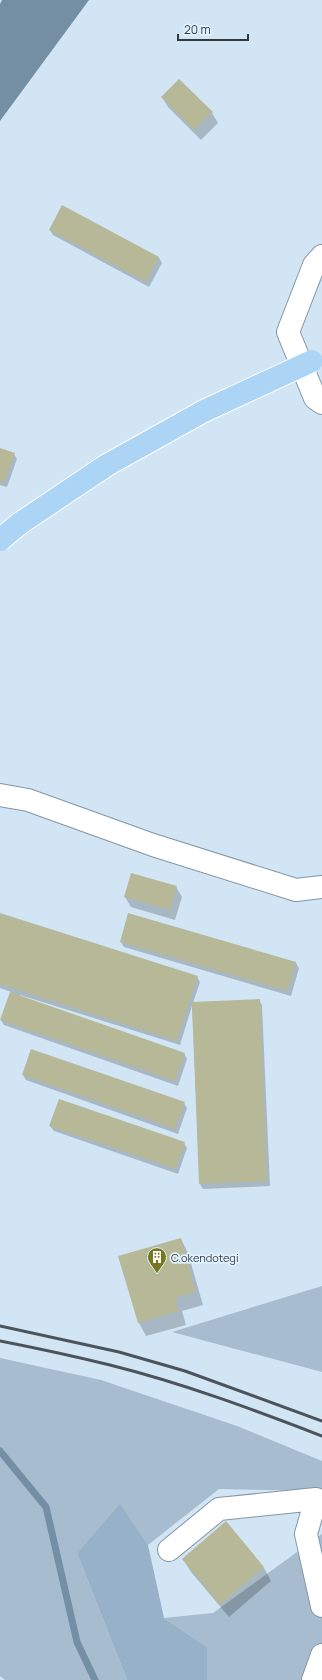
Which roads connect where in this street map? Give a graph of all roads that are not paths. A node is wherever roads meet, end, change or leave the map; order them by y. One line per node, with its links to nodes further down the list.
1 (322, 256): 3 (lane)
2 (312, 361): 4 (main road, bridge)
3 (322, 403)
4 (0, 540)
5 (0, 795): 6 (lane)
6 (322, 888)
7 (319, 1501): 8 (lane); 9 (lane)
8 (169, 1550)
9 (322, 1606)
10 (322, 1655): 11 (lane)
11 (313, 1680)

